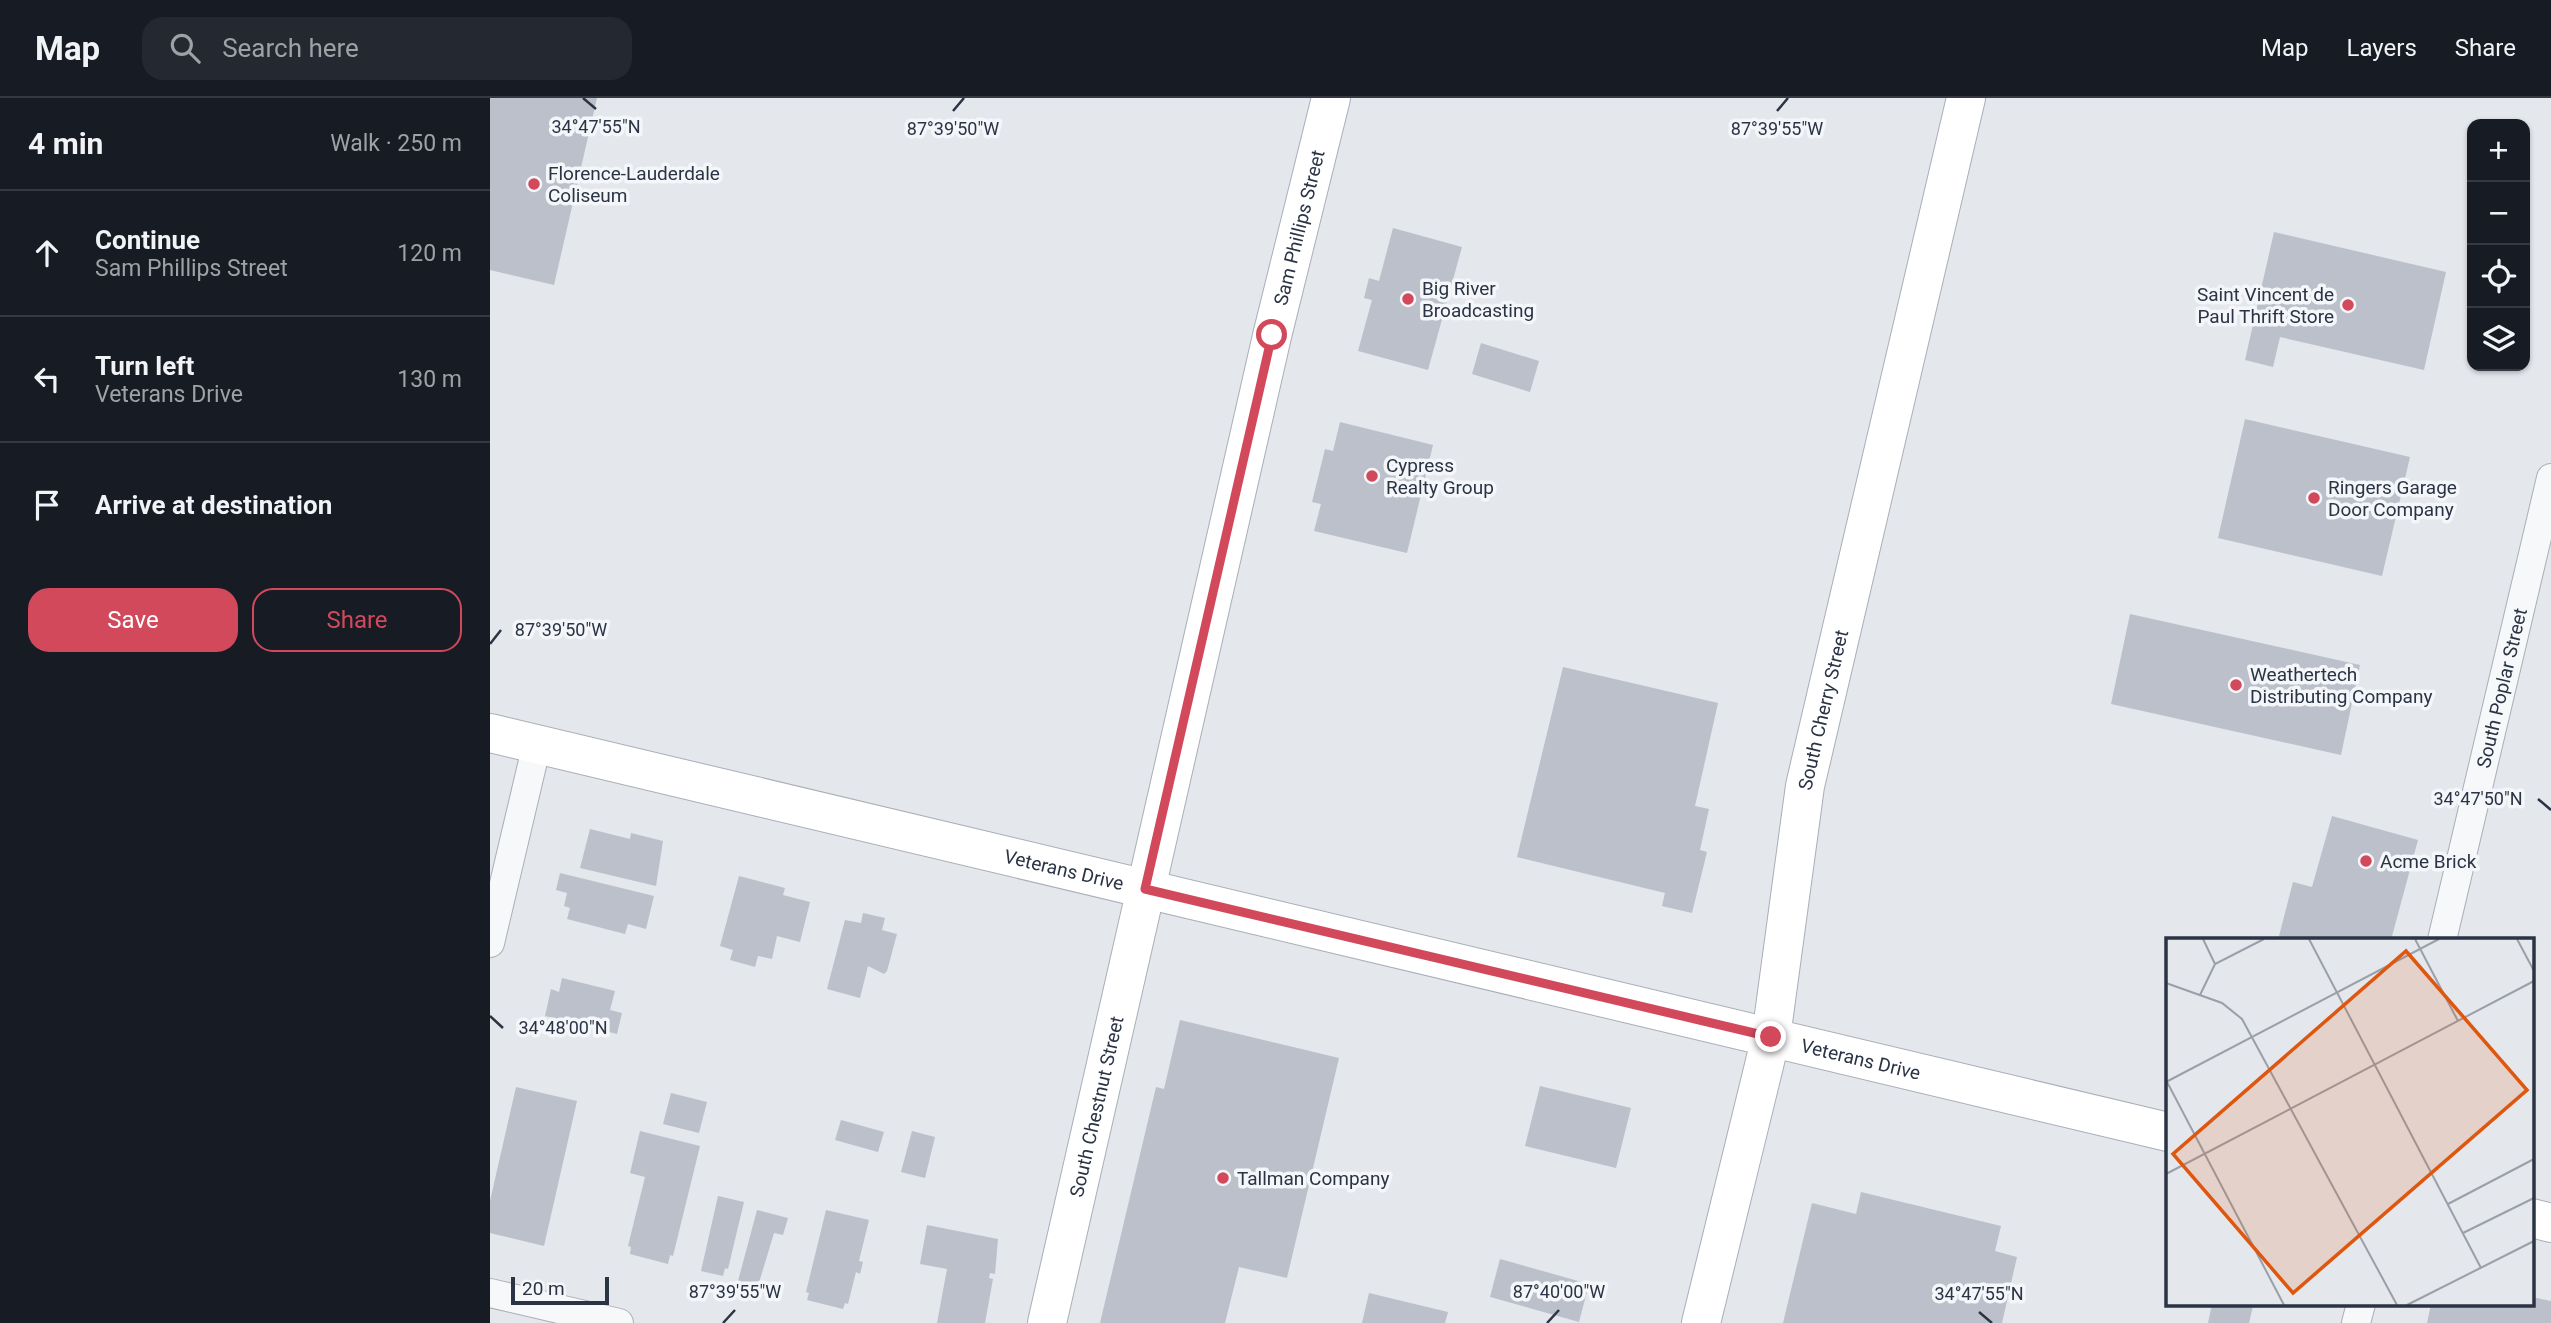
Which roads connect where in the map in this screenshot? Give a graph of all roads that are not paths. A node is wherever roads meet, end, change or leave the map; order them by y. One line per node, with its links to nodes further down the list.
1 (1331, 98): 6 (street, Sam Phillips Street)
2 (1966, 98): 9 (street, South Cherry Street)
3 (2551, 478): 7 (street, South Poplar Street)
4 (490, 733): 5 (street, Veterans Drive)
5 (537, 744): 6 (street, Veterans Drive); 8 (street)
6 (1145, 889): 9 (street, Veterans Drive); 16 (street, South Chestnut Street)
7 (2442, 938)
8 (490, 943)
9 (1771, 1037): 10 (street, Veterans Drive); 17 (street, South Cherry Street)
10 (2166, 1132)
11 (2534, 1219): 12 (street)
12 (2551, 1223)
13 (490, 1293): 15 (street)
14 (2360, 1306): 18 (street)
15 (618, 1323)
16 (1047, 1323)
17 (1702, 1323)
18 (2356, 1323)

